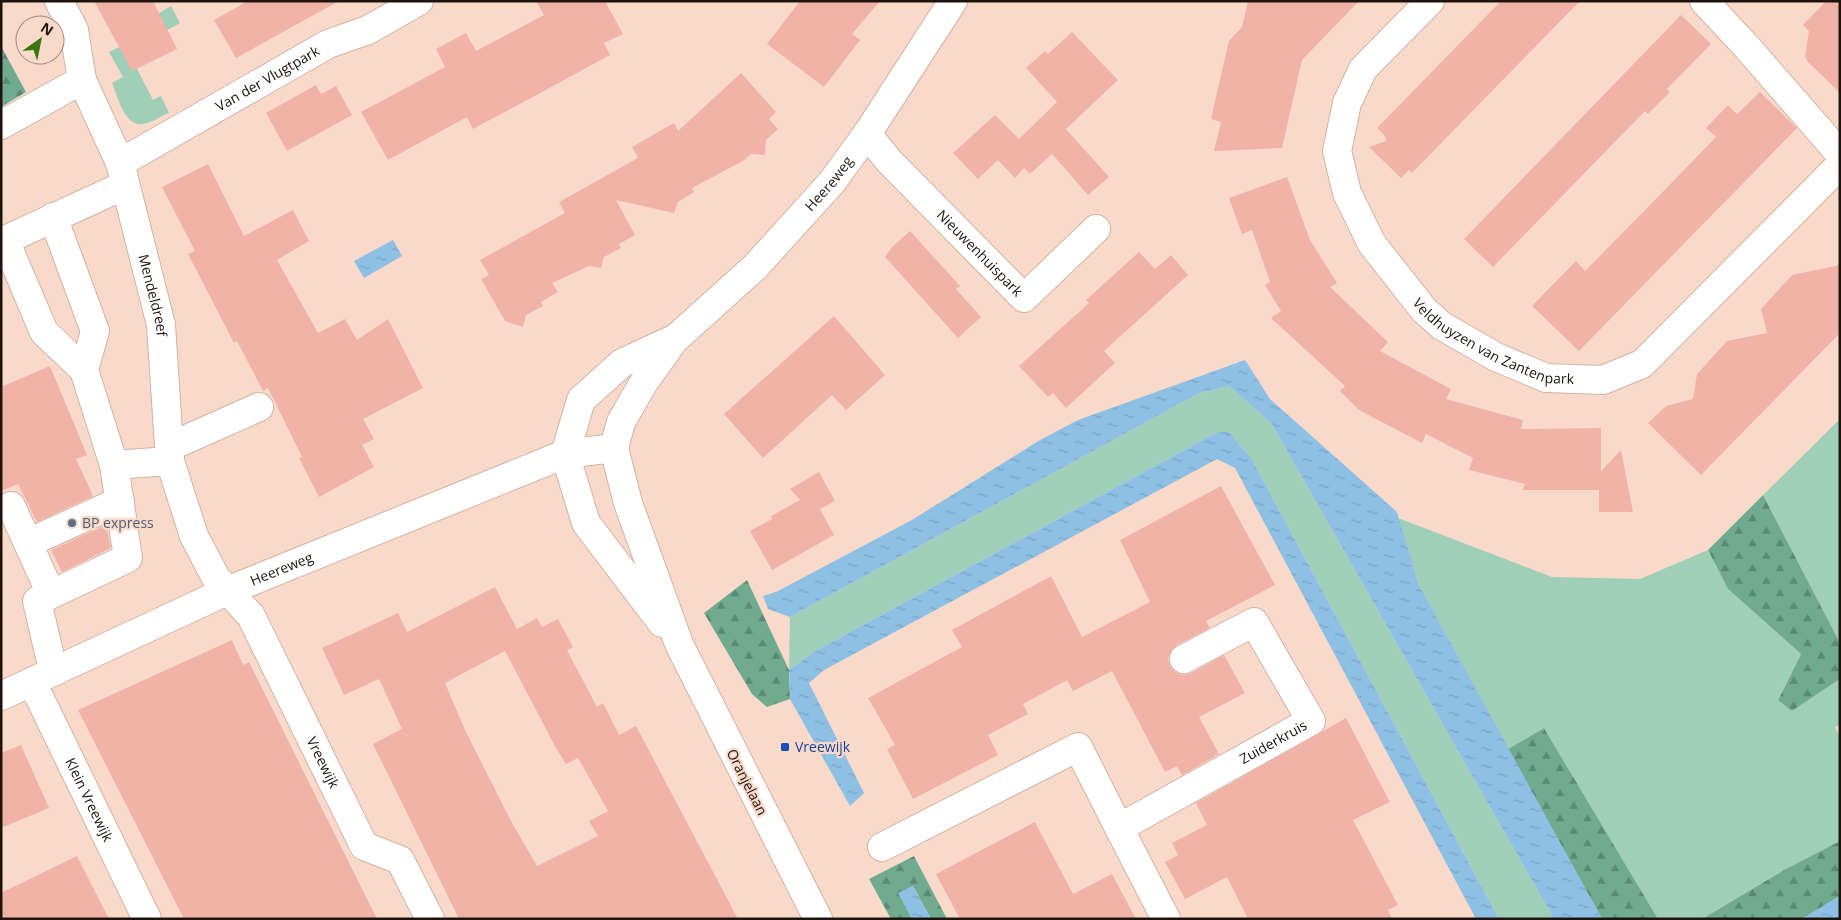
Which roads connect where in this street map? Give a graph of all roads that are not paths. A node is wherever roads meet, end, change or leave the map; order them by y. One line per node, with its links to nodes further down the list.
1 (59, 1): 6 (street, Mendeldreef)
2 (419, 1): 11 (street, Van der Vlugtpark)
3 (953, 1): 8 (street, Heereweg)
4 (1430, 1): 10 (street, Veldhuyzen van Zantenpark)
5 (1704, 1): 9 (street)
6 (82, 80): 7 (street); 11 (street, Mendeldreef)
7 (1, 125)
8 (867, 134): 13 (street, Nieuwenhuispark); 15 (street, Heereweg)
9 (1840, 154)
10 (1840, 165)
11 (122, 174): 12 (street, Van der Vlugtpark); 19 (street, Mendeldreef)
12 (54, 218): 14 (street, Van der Vlugtpark); 16 (street)
13 (1096, 229)
14 (3, 241): 16 (street)
15 (674, 340): 18 (street, Heereweg); 20 (street, Heereweg)
16 (84, 370): 21 (street)
17 (260, 408): 19 (street)
18 (614, 448): 20 (street, Heereweg); 27 (street, Oranjelaan)
19 (169, 454): 21 (street); 25 (street, Mendeldreef)
20 (565, 454): 25 (street, Heereweg); 27 (street, Oranjelaan)
21 (114, 465): 22 (street)
22 (120, 501): 24 (street); 26 (street)
23 (12, 506): 24 (street)
24 (28, 543): 26 (street)
25 (227, 592): 29 (street, Heereweg); 34 (street, Vreewijk)
26 (51, 594): 29 (street, Klein Vreewijk)
27 (678, 644): 35 (street, Oranjelaan)
28 (1184, 659): 31 (street, Zuiderkruis)
29 (44, 677): 30 (street, Heereweg); 33 (street, Klein Vreewijk)
30 (1, 696)
31 (1119, 828): 32 (street); 36 (street)
32 (882, 847)
33 (147, 919)
34 (430, 919)
35 (818, 919)
36 (1166, 919)

